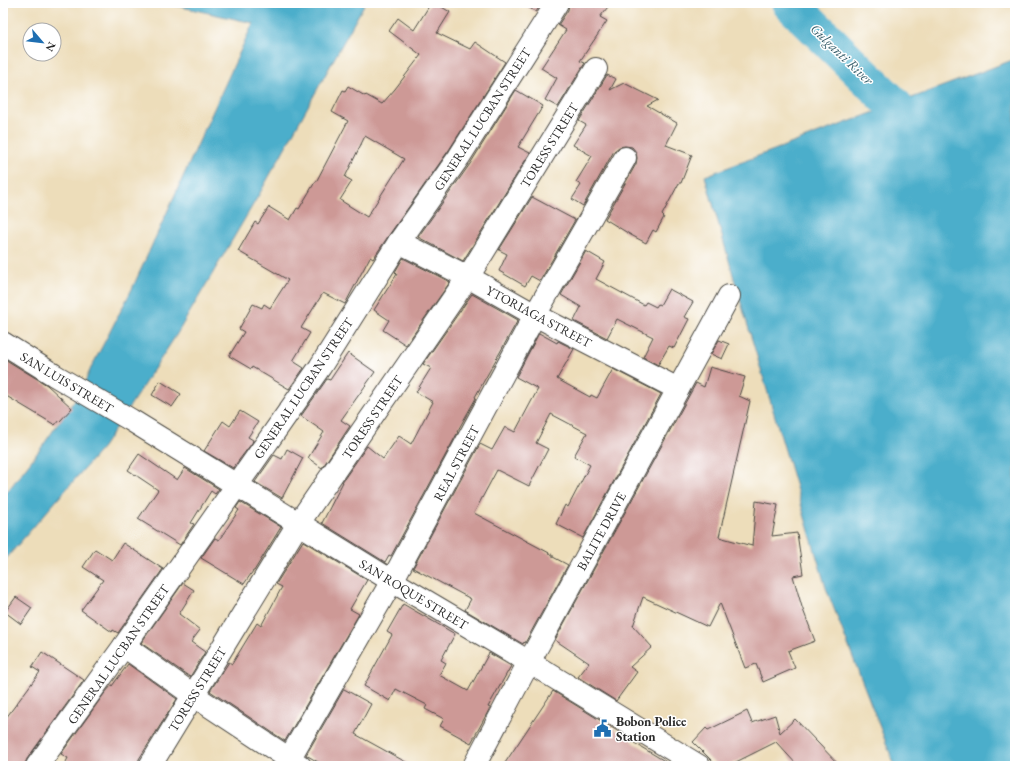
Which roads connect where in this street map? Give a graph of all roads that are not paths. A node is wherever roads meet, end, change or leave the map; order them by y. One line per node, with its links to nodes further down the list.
1 (557, 3): 4 (street, GENERAL LUCBAN STREET)
2 (596, 69): 5 (street, TORESS STREET)
3 (625, 158): 7 (street, REAL STREET)
4 (399, 242): 5 (street, YTORIAGA STREET); 11 (street, GENERAL LUCBAN STREET)
5 (468, 277): 7 (street, YTORIAGA STREET); 12 (street, TORESS STREET)
6 (729, 296): 9 (street, BALITE DRIVE)
7 (535, 315): 9 (street, YTORIAGA STREET); 13 (street, REAL STREET)
8 (3, 344): 10 (street, SAN LUIS STREET)
9 (678, 389): 15 (street, BALITE DRIVE)
10 (131, 420): 11 (street, SAN ROQUE STREET)
11 (236, 486): 12 (street, SAN ROQUE STREET); 14 (street, GENERAL LUCBAN STREET)
12 (298, 524): 13 (street, SAN ROQUE STREET); 16 (street, TORESS STREET)
13 (392, 581): 15 (street, SAN ROQUE STREET); 17 (street, REAL STREET)
14 (124, 646): 16 (street); 18 (street, GENERAL LUCBAN STREET)
15 (529, 662): 20 (street, BALITE DRIVE); 21 (street, SAN ROQUE STREET)
16 (193, 695): 17 (street); 19 (street, TORESS STREET)
17 (291, 764)
18 (37, 766)
19 (150, 766)
20 (474, 766)
21 (699, 766)

